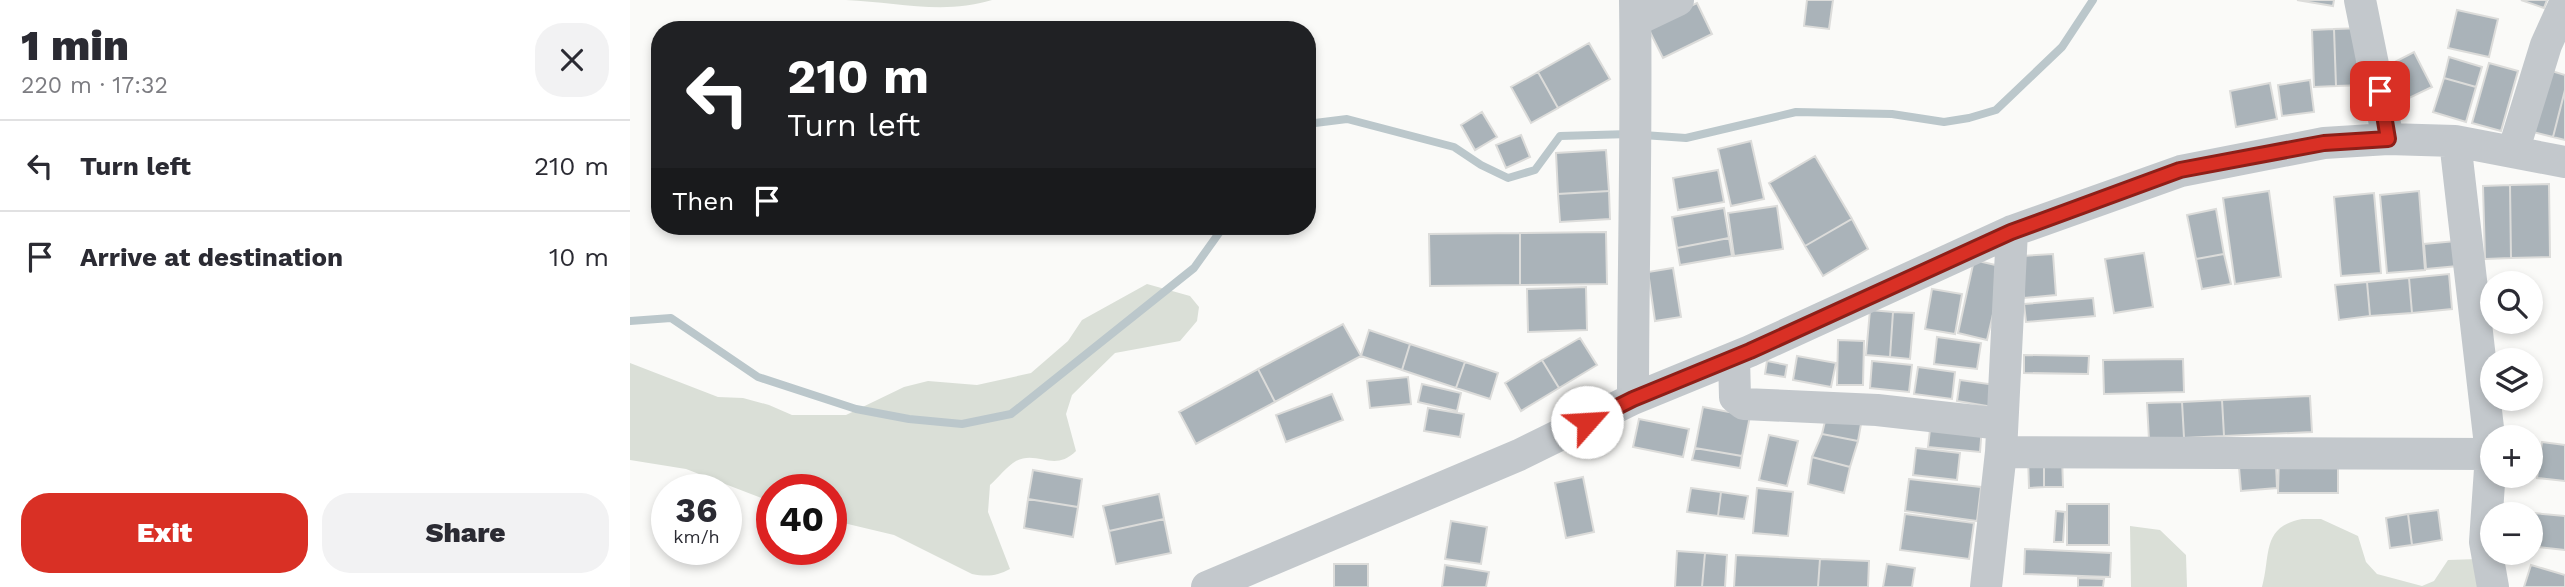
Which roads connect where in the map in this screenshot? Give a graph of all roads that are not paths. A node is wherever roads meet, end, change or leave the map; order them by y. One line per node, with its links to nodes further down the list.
1 (1678, 0): 4 (street)
2 (2360, 0): 5 (street)
3 (2565, 3): 7 (street)
4 (1635, 10): 11 (street)
5 (2388, 139): 6 (street); 9 (street)
6 (2455, 141): 7 (street); 12 (street)
7 (2513, 152): 8 (street)
8 (2565, 162)
9 (2011, 232): 10 (street); 13 (street)
10 (1734, 358): 11 (street); 13 (street)
11 (1633, 399): 16 (street)
12 (2488, 425)
13 (2002, 438): 14 (street); 17 (street)
14 (2480, 454)
15 (2489, 488): 18 (street)
16 (1207, 587)
17 (1986, 587)
18 (2493, 587)

